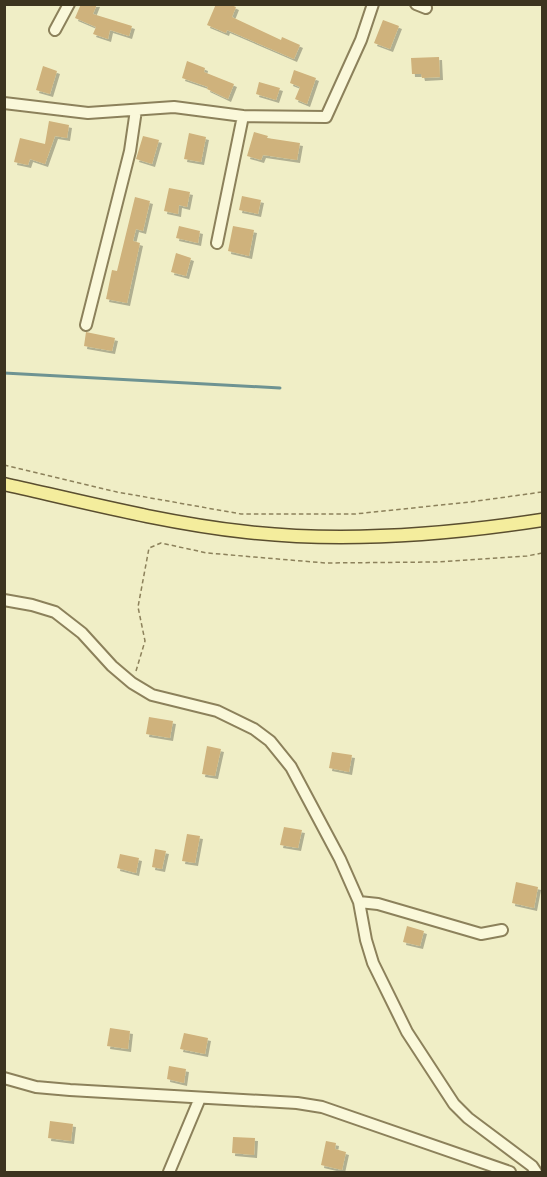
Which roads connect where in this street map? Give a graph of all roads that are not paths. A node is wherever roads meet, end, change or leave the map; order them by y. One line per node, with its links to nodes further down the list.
1 (69, 4): 3 (street)
2 (373, 4): 6 (street)
3 (55, 30)
4 (4, 103): 5 (street)
5 (136, 110): 6 (street); 8 (street)
6 (243, 116): 7 (street)
7 (217, 243)
8 (86, 325)
9 (4, 484): 10 (main road)
10 (543, 520)
11 (4, 600): 12 (street)
12 (359, 902): 13 (street); 18 (street)
13 (502, 930)
14 (4, 1078): 15 (street)
15 (200, 1098): 16 (street); 17 (street)
16 (169, 1173)
17 (510, 1173)
18 (536, 1173)

